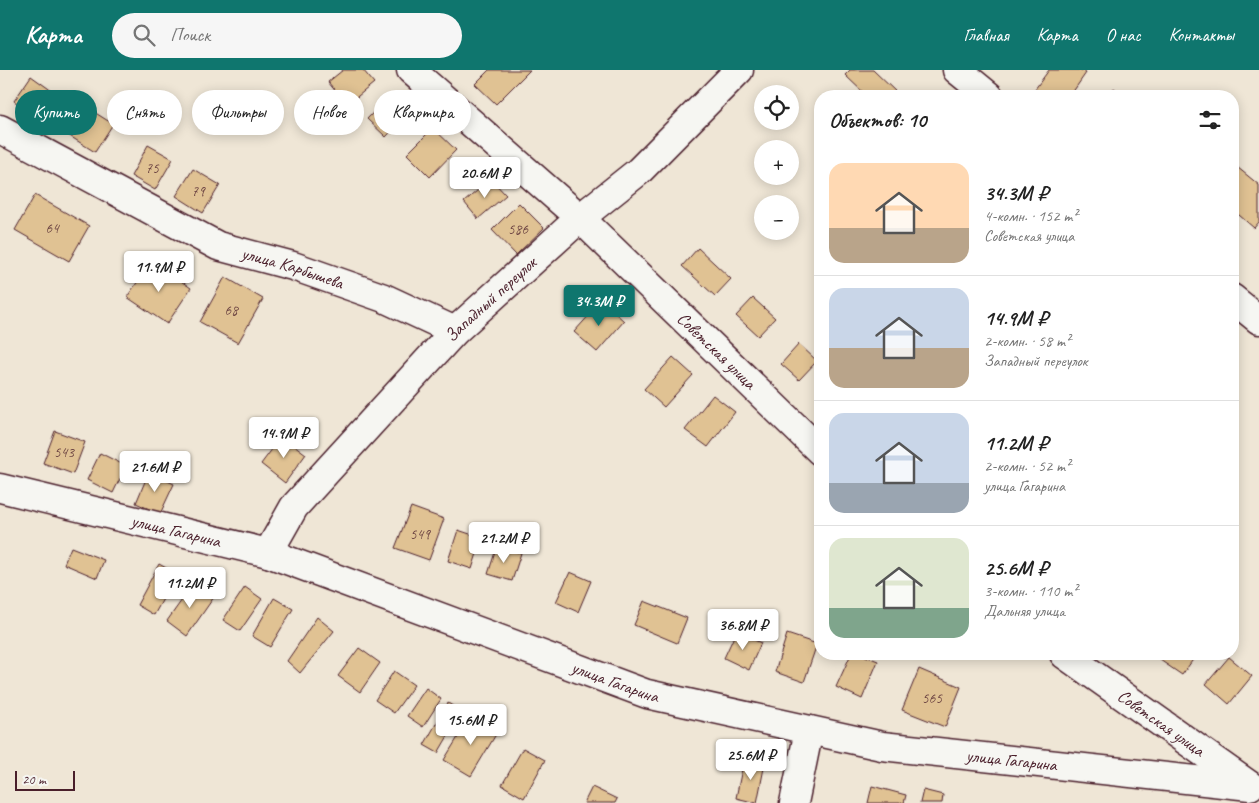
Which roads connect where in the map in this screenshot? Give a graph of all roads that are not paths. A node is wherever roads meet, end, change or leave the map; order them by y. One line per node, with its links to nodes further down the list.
1 (411, 70): 6 (street, Советская улица)
2 (739, 70): 6 (street, Западный переулок)
3 (957, 70): 4 (street)
4 (981, 90)
5 (0, 129): 9 (street, улица Карбышева)
6 (580, 218): 9 (street, Западный переулок); 10 (street, Советская улица)
7 (1239, 304): 8 (street)
8 (1259, 320)
9 (455, 331): 12 (street, Западный переулок)
10 (814, 445)
11 (0, 488): 12 (street, улица Гагарина)
12 (268, 553): 14 (street, улица Гагарина)
13 (1073, 660): 15 (street, Советская улица)
14 (809, 730): 15 (street, улица Гагарина); 16 (street)
15 (1255, 788)
16 (794, 803)

